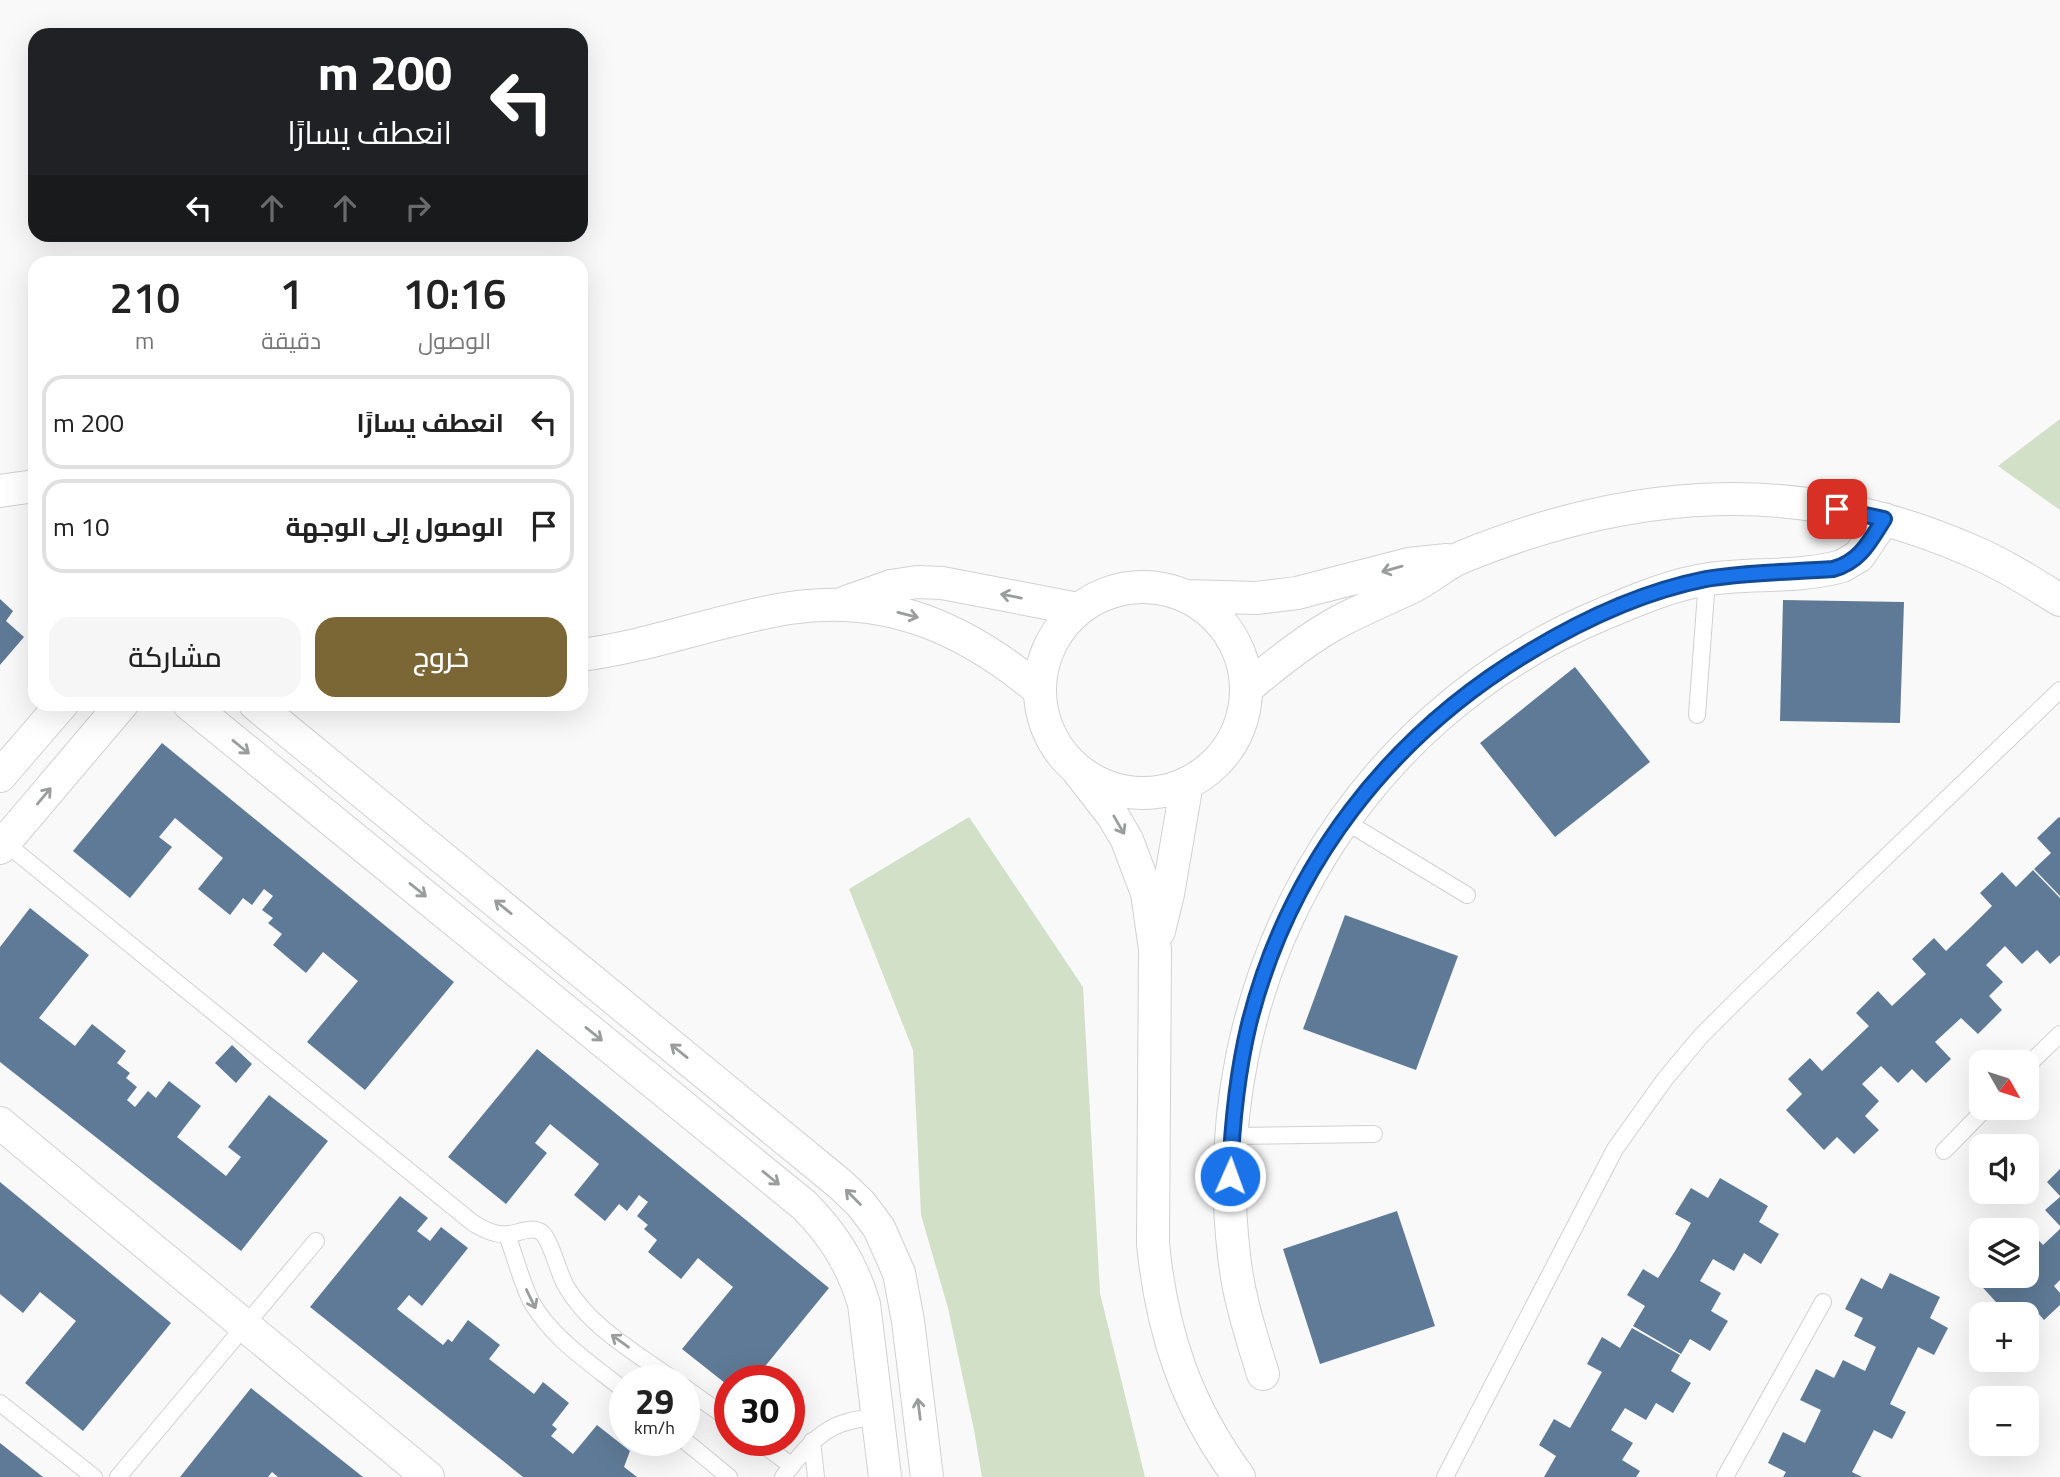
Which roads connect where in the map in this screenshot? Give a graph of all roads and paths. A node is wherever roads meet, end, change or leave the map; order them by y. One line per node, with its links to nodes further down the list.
1 (28, 487): 2 (street)
2 (0, 491)
3 (1884, 519): 4 (street); 5 (street); 8 (street)
4 (1459, 559): 6 (street, one-way to 6); 11 (street)
5 (1707, 579): 20 (lane); 24 (street)
6 (1297, 593): 7 (street); 11 (street)
7 (1188, 596): 10 (street); 13 (street)
8 (2060, 600)
9 (841, 604): 10 (street, one-way to 9); 12 (street); 14 (street, one-way to 14)
10 (1078, 609): 14 (street)
11 (1316, 635): 13 (street)
12 (588, 654)
13 (1246, 689): 23 (street)
14 (1039, 690): 21 (street)
15 (2060, 690): 56 (lane)
16 (56, 711): 22 (street)
17 (116, 711): 25 (street, one-way to 17)
18 (197, 711): 43 (street, one-way to 43)
19 (264, 711): 54 (street, one-way to 19)
20 (1697, 715)
21 (1078, 771): 23 (street); 27 (street, one-way to 27)
22 (0, 776)
23 (1187, 783): 27 (street)
24 (1342, 820): 26 (lane); 33 (street)
25 (2, 845): 35 (lane)
26 (1467, 895)
27 (1154, 949): 55 (street)
28 (2060, 1034): 29 (lane)
29 (2039, 1054)
30 (1974, 1120): 34 (lane)
31 (0, 1123): 38 (street)
32 (1374, 1134): 33 (lane)
33 (1232, 1136): 40 (street)
34 (1944, 1151)
35 (507, 1235): 39 (lane, one-way to 35); 41 (lane, one-way to 41)
36 (316, 1241): 38 (lane)
37 (1823, 1302): 57 (lane)
38 (245, 1326): 49 (lane); 50 (street)
39 (654, 1365)
40 (1263, 1374)
41 (609, 1378)
42 (0, 1403): 48 (lane)
43 (879, 1418): 44 (lane); 53 (street)
44 (812, 1441): 47 (lane); 52 (lane)
45 (700, 1453): 51 (lane)
46 (772, 1456): 47 (lane)
47 (787, 1471)
48 (94, 1477)
49 (118, 1477)
50 (428, 1477)
51 (729, 1477)
52 (816, 1477)
53 (885, 1477)
54 (927, 1477)
55 (1239, 1477)
56 (1445, 1477)
57 (1725, 1477)

